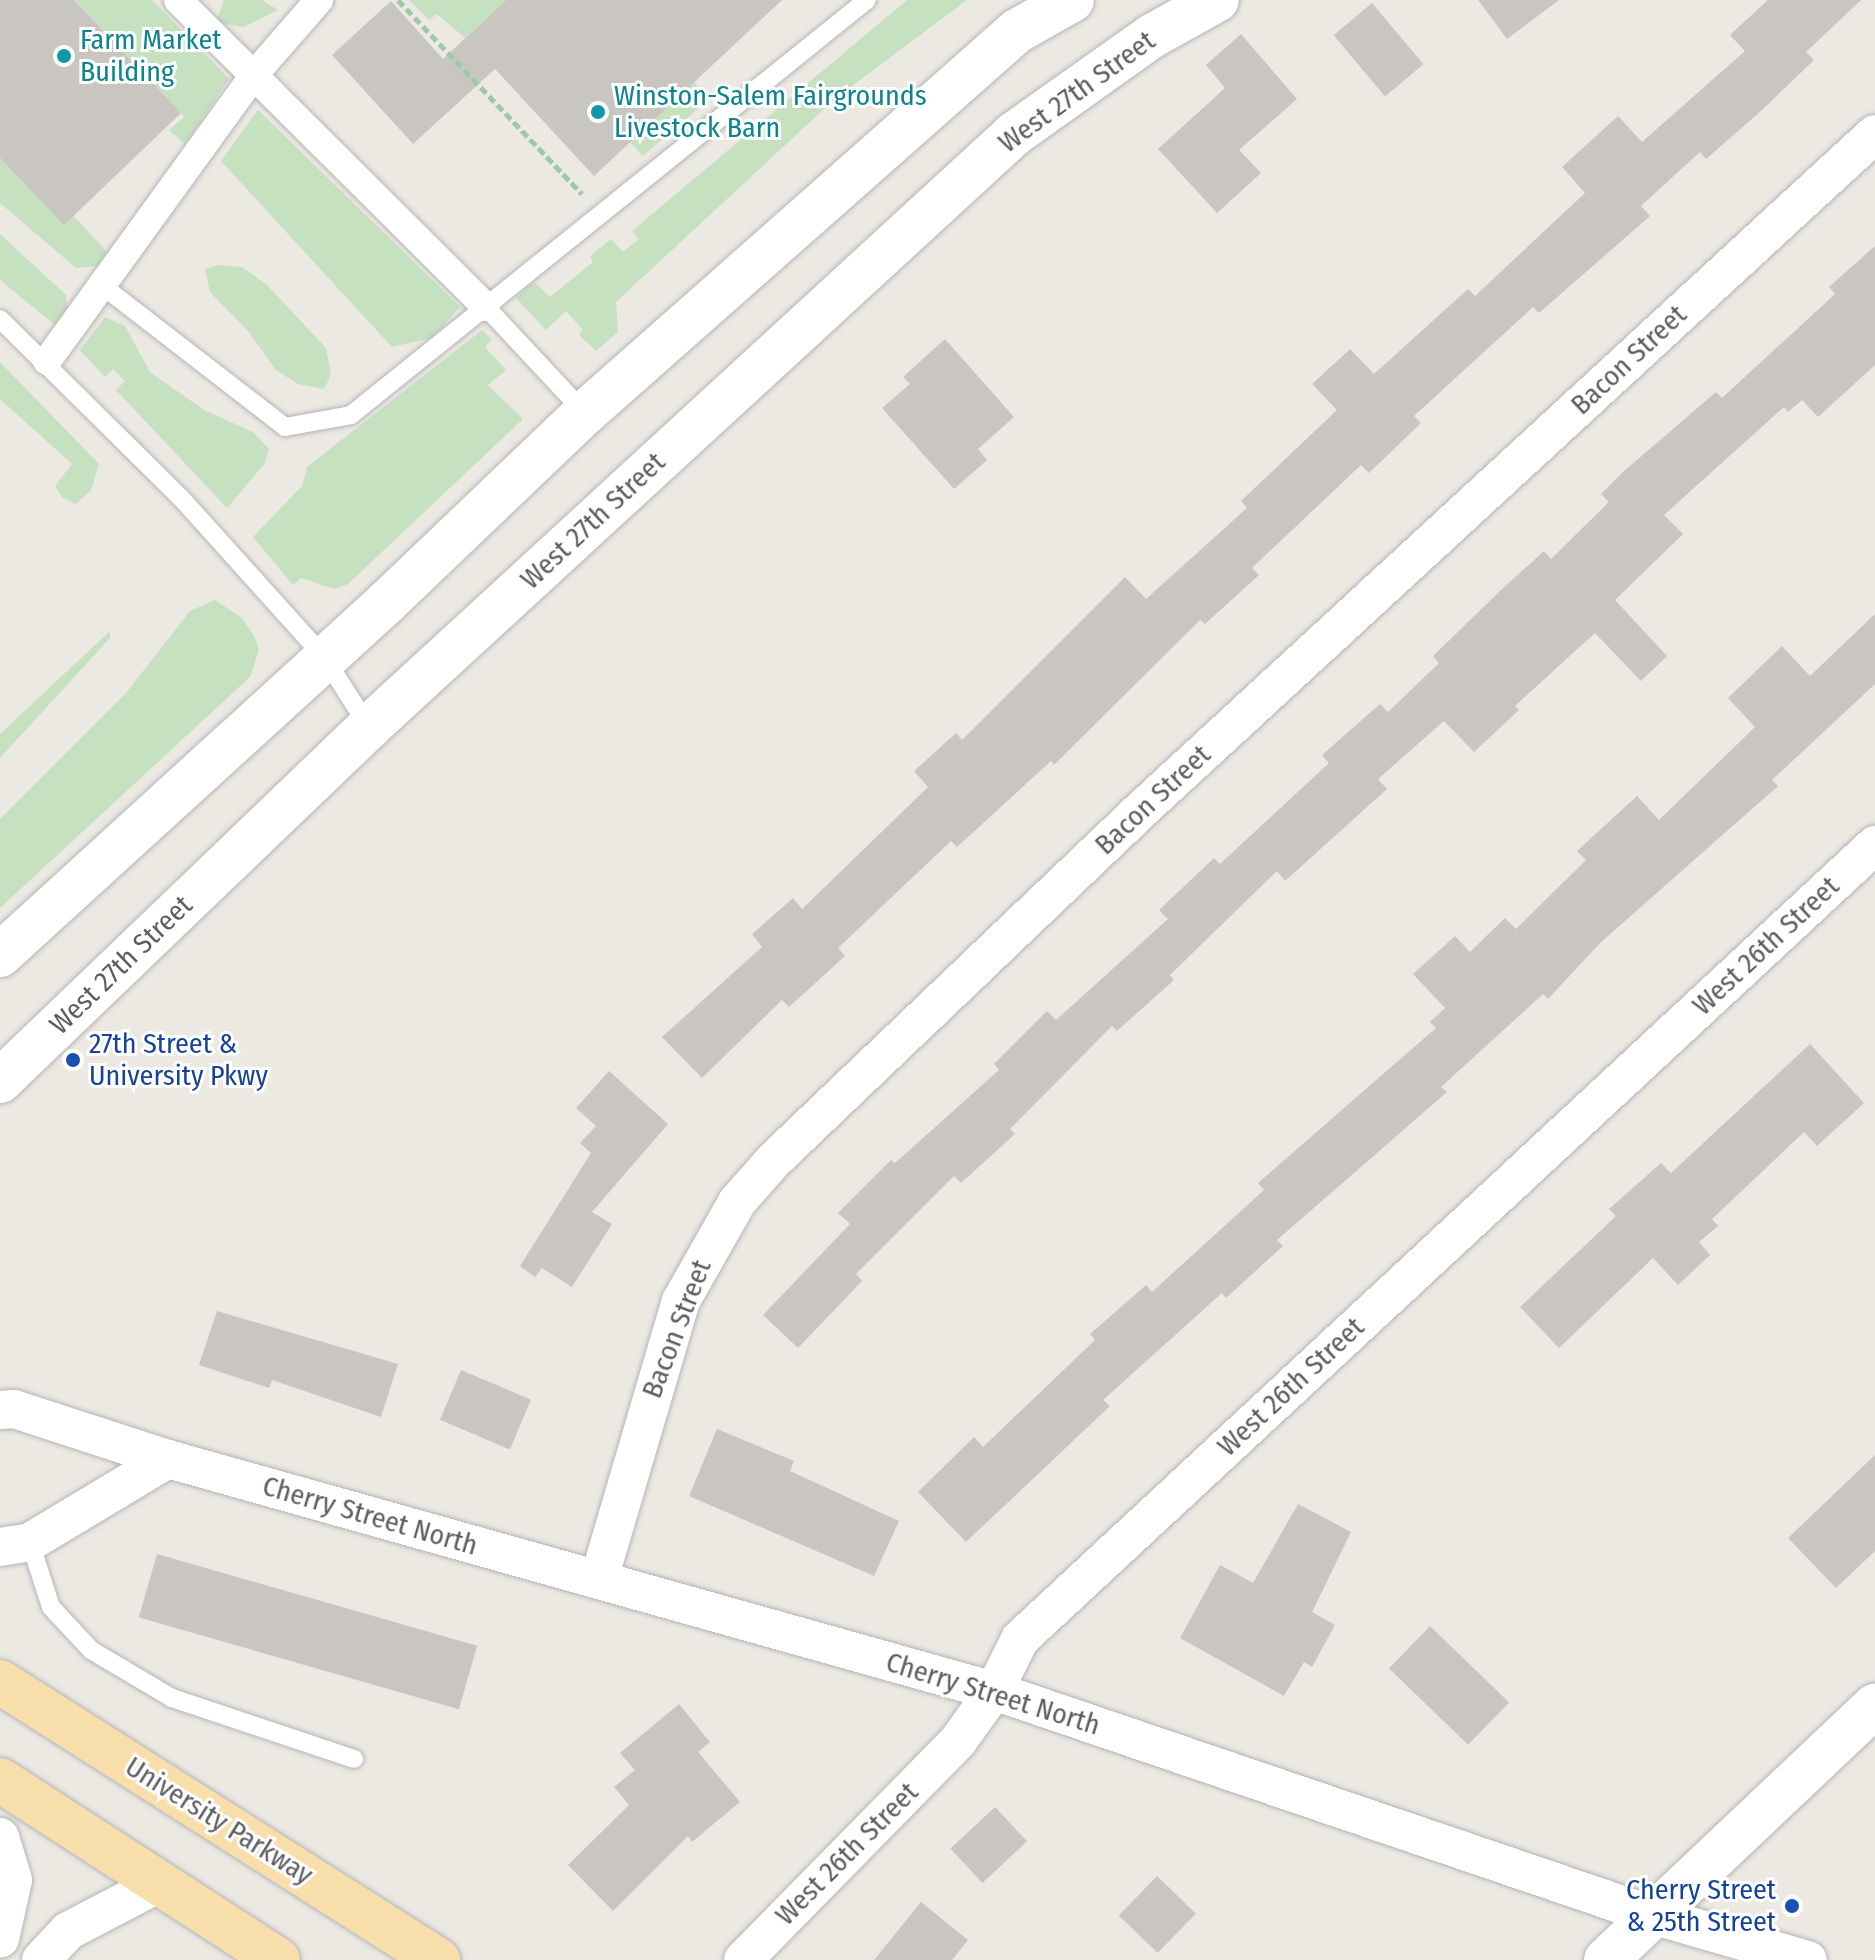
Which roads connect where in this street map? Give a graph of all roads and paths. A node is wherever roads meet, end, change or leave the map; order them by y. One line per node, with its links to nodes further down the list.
1 (178, 0): 7 (street)
2 (319, 0): 7 (street)
3 (398, 0): 9 (path)
4 (867, 0): 9 (lane)
5 (1072, 0): 14 (street)
6 (1217, 0): 16 (street, West 27th Street)
7 (253, 76): 10 (street); 11 (street)
8 (1875, 134): 23 (street, Bacon Street)
9 (600, 213): 11 (lane)
10 (104, 287): 11 (lane); 13 (street)
11 (486, 307): 14 (lane)
12 (0, 319): 13 (lane)
13 (47, 361): 15 (lane)
14 (585, 413): 15 (street)
15 (324, 657): 16 (lane); 18 (street)
16 (369, 727): 19 (street, West 27th Street)
17 (1875, 845): 25 (street, West 26th Street)
18 (0, 955)
19 (0, 1081)
20 (0, 1410): 21 (street, Cherry Street North)
21 (168, 1459): 22 (street); 23 (street, Cherry Street North)
22 (15, 1545): 27 (lane)
23 (599, 1579): 25 (street, Cherry Street North)
24 (0, 1682): 35 (main road, University Parkway)
25 (994, 1691): 31 (street, Cherry Street North); 36 (street, West 26th Street)
26 (1875, 1706): 31 (street)
27 (354, 1759)
28 (0, 1780): 30 (main road)
29 (0, 1837): 32 (street)
30 (158, 1884): 33 (street); 34 (main road)
31 (1652, 1915): 37 (street); 38 (street, Cherry Street North)
32 (0, 1939)
33 (41, 1960)
34 (278, 1960)
35 (438, 1960)
36 (743, 1960)
37 (1606, 1960)
38 (1808, 1960)

